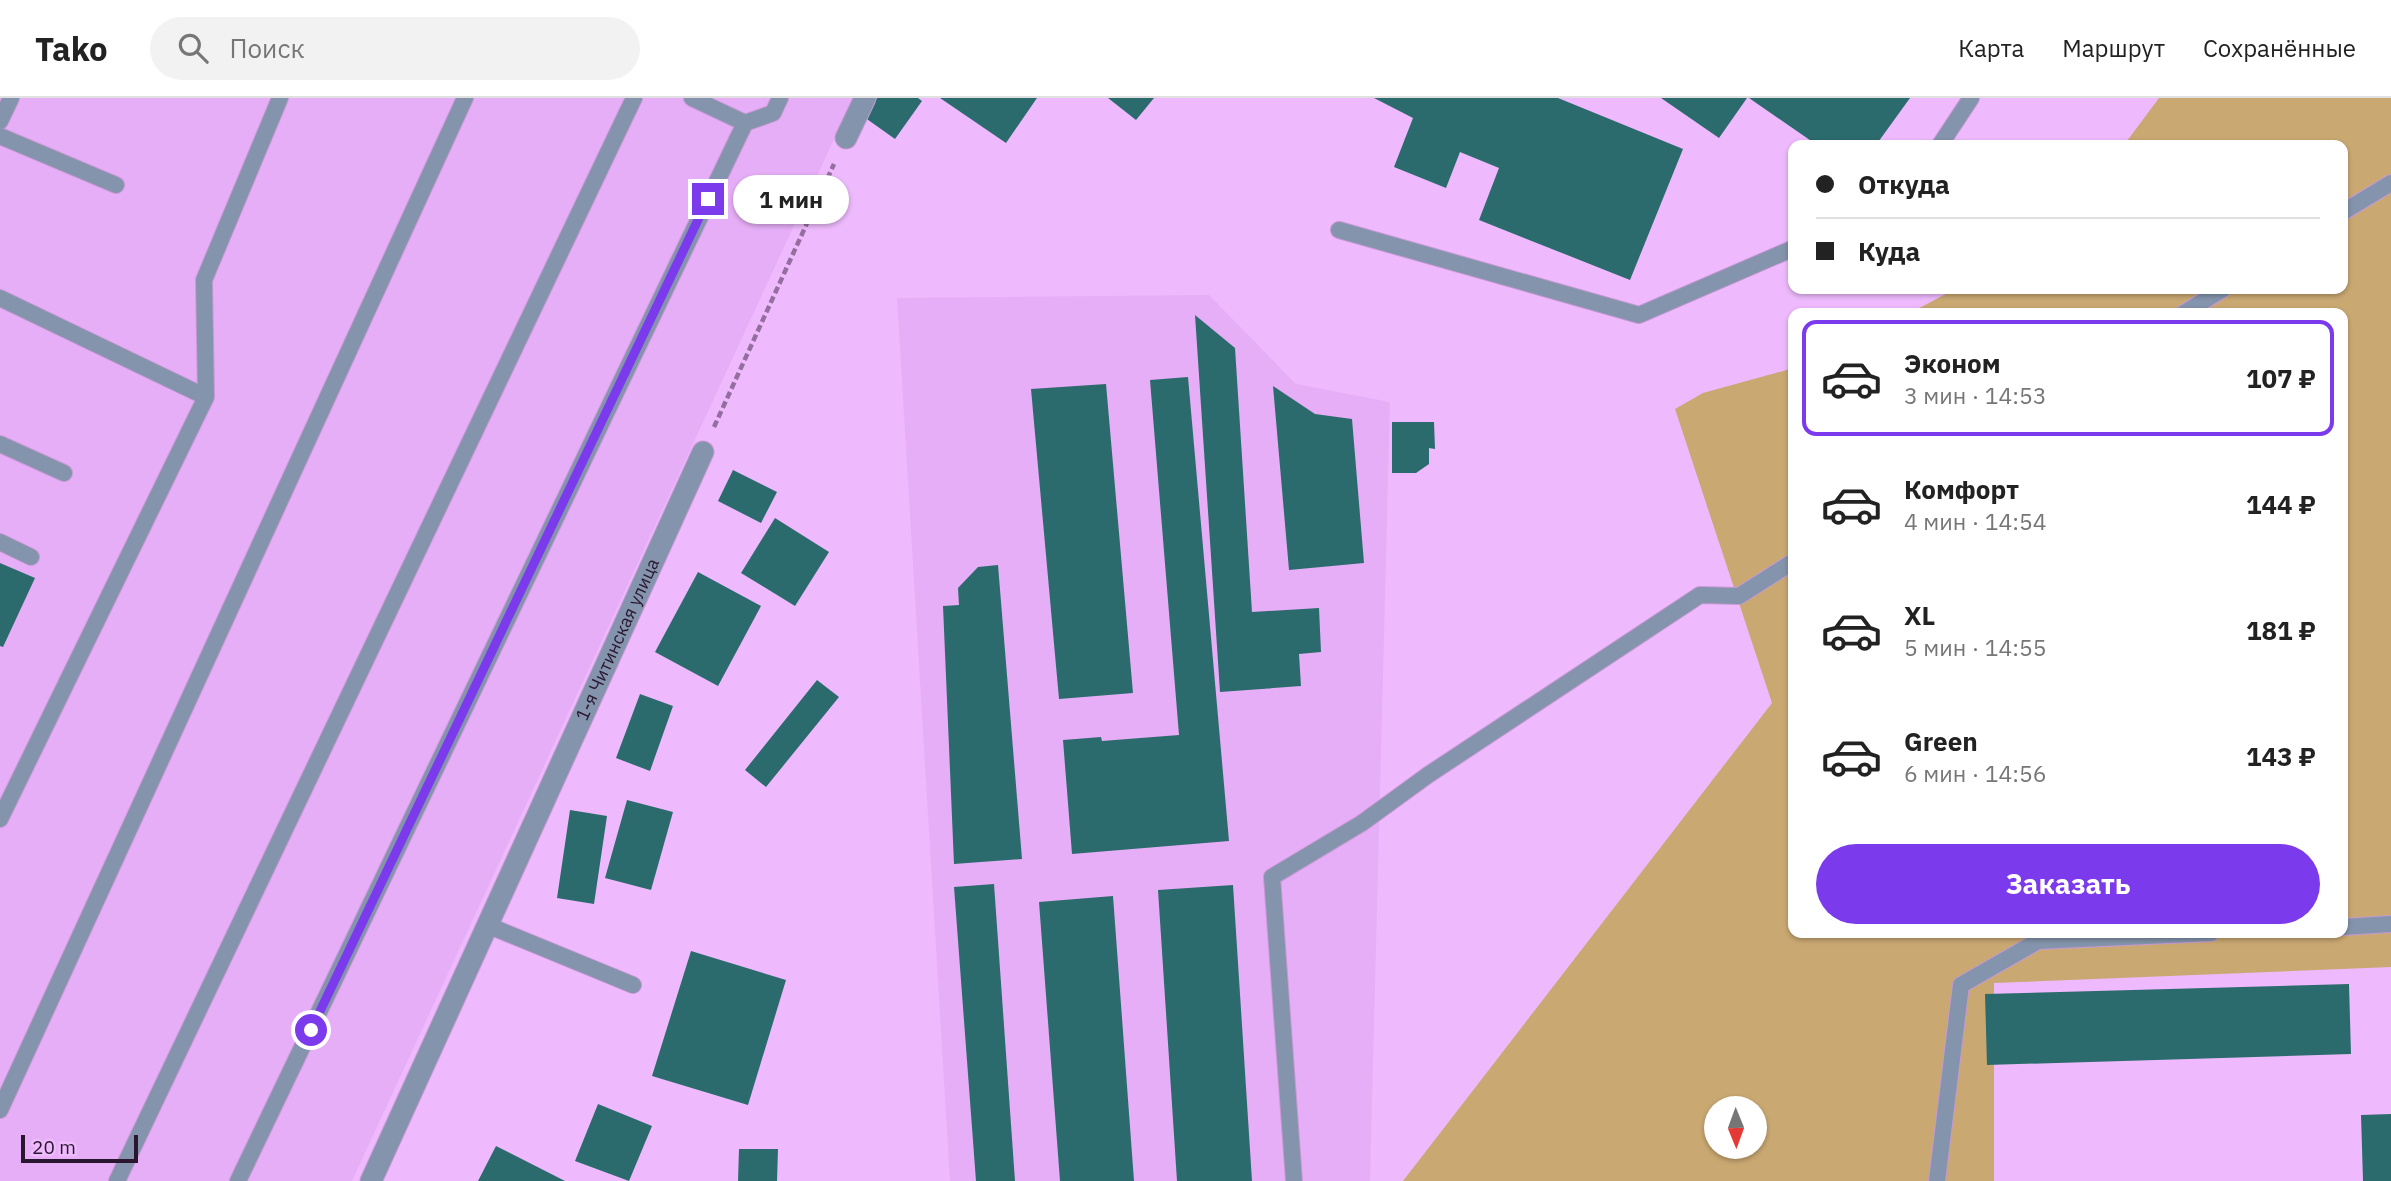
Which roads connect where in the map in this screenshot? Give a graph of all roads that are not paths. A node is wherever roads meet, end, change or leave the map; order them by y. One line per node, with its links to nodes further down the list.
1 (11, 98): 9 (lane)
2 (280, 98): 22 (lane)
3 (465, 98): 35 (lane)
4 (634, 98): 36 (lane)
5 (692, 98): 10 (lane)
6 (780, 98): 10 (lane)
7 (864, 98): 12 (street)
8 (1971, 98): 13 (lane)
9 (0, 121)
10 (745, 123): 37 (lane)
11 (0, 136): 15 (lane)
12 (846, 138)
13 (1943, 140)
14 (2391, 183): 16 (lane)
15 (116, 185)
16 (2348, 209)
17 (1339, 230): 18 (lane)
18 (1788, 251)
19 (2215, 294): 21 (lane)
20 (0, 298): 22 (lane)
21 (2192, 308)
22 (206, 397): 29 (lane)
23 (0, 444): 25 (lane)
24 (703, 452): 30 (street, 1-я Читинская улица)
25 (64, 473)
26 (0, 542): 27 (lane)
27 (31, 557)
28 (1788, 565): 39 (lane)
29 (0, 819)
30 (487, 925): 34 (lane); 38 (street, 1-я Читинская улица)
31 (2391, 925): 32 (lane)
32 (2348, 927)
33 (2103, 938): 40 (lane)
34 (634, 985)
35 (0, 1110)
36 (117, 1181)
37 (238, 1181)
38 (371, 1181)
39 (1294, 1181)
40 (1937, 1181)

